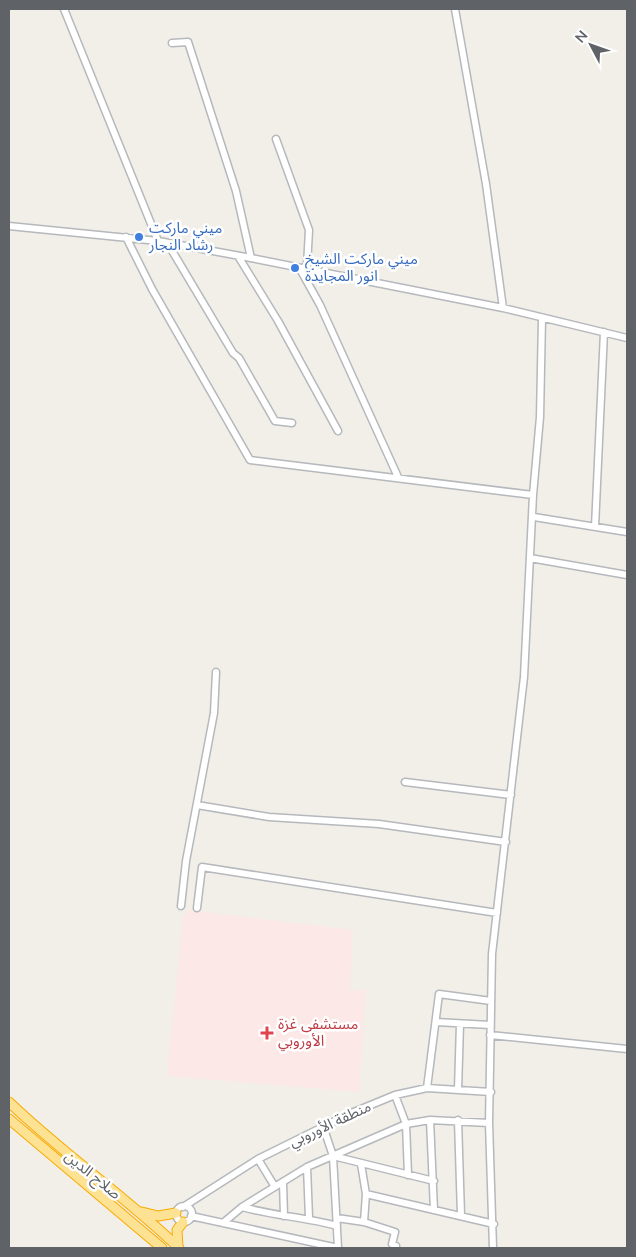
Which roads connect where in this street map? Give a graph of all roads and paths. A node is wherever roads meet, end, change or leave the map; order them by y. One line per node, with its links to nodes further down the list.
1 (64, 9): 7 (street)
2 (455, 9): 12 (street)
3 (172, 43): 10 (street)
4 (276, 139): 11 (street)
5 (9, 226): 6 (street)
6 (126, 238): 7 (street); 18 (street)
7 (158, 241): 8 (street)
8 (168, 244): 9 (street); 16 (street)
9 (238, 256): 10 (street); 17 (street)
10 (251, 258): 11 (street)
11 (300, 269): 12 (street); 18 (street)
12 (503, 308): 13 (street)
13 (542, 318): 14 (street); 19 (street)
14 (604, 332): 15 (street); 21 (street)
15 (627, 338)
16 (292, 423)
17 (338, 431)
18 (398, 477): 19 (street)
19 (534, 495): 20 (street)
20 (534, 517): 21 (street); 23 (street)
21 (595, 527): 22 (street)
22 (627, 532)
23 (530, 558): 24 (street); 27 (street)
24 (627, 575)
25 (216, 672): 28 (street)
26 (405, 782): 27 (street)
27 (511, 795): 29 (street)
28 (197, 805): 29 (street); 30 (street)
29 (506, 842): 32 (street)
30 (182, 906)
31 (198, 908): 32 (street)
32 (497, 913): 33 (street)
33 (491, 1001): 34 (street); 36 (street)
34 (436, 1022): 35 (street); 39 (street)
35 (460, 1024): 36 (street); 40 (street)
36 (490, 1025): 37 (street)
37 (490, 1035): 38 (street); 41 (street)
38 (627, 1049)
39 (427, 1088): 40 (street, منطقة الأوروبي); 42 (street, منطقة الأوروبي)
40 (458, 1090): 41 (street, منطقة الأوروبي)
41 (491, 1092): 47 (street)
42 (395, 1096): 48 (street); 49 (street, منطقة الأوروبي)
43 (9, 1102): 62 (highway, صلاح الدين)
44 (9, 1119): 74 (highway, صلاح الدين)
45 (430, 1120): 46 (street); 48 (street); 55 (street)
46 (458, 1120): 47 (street); 64 (street)
47 (489, 1123): 72 (street)
48 (406, 1124): 50 (street); 54 (street)
49 (323, 1126): 50 (street); 51 (street, منطقة الأوروبي)
50 (333, 1156): 52 (street); 53 (street); 68 (street)
51 (258, 1159): 57 (street); 59 (street, منطقة الأوروبي)
52 (361, 1164): 54 (street); 58 (street)
53 (307, 1168): 56 (street); 67 (street)
54 (408, 1175): 55 (street)
55 (434, 1181): 61 (street)
56 (283, 1183): 57 (street); 66 (street)
57 (275, 1187): 60 (street)
58 (366, 1194): 61 (street); 70 (street)
59 (184, 1206): 63 (street); 65 (street)
60 (242, 1207): 66 (street); 71 (street)
61 (434, 1210): 64 (street)
62 (138, 1211): 63 (highway); 75 (highway, صلاح الدين)
63 (176, 1213): 69 (street)
64 (462, 1215): 72 (street)
65 (191, 1216): 69 (street); 71 (street)
66 (284, 1216): 67 (street)
67 (309, 1218): 73 (street)
68 (337, 1218): 70 (street); 73 (street)
69 (183, 1222): 75 (highway)
70 (364, 1222): 77 (street)
71 (223, 1223): 76 (street)
72 (494, 1224): 78 (street)
73 (337, 1226): 76 (street)
74 (162, 1248)
75 (178, 1248)
76 (338, 1248)
77 (395, 1248)
78 (493, 1248)

